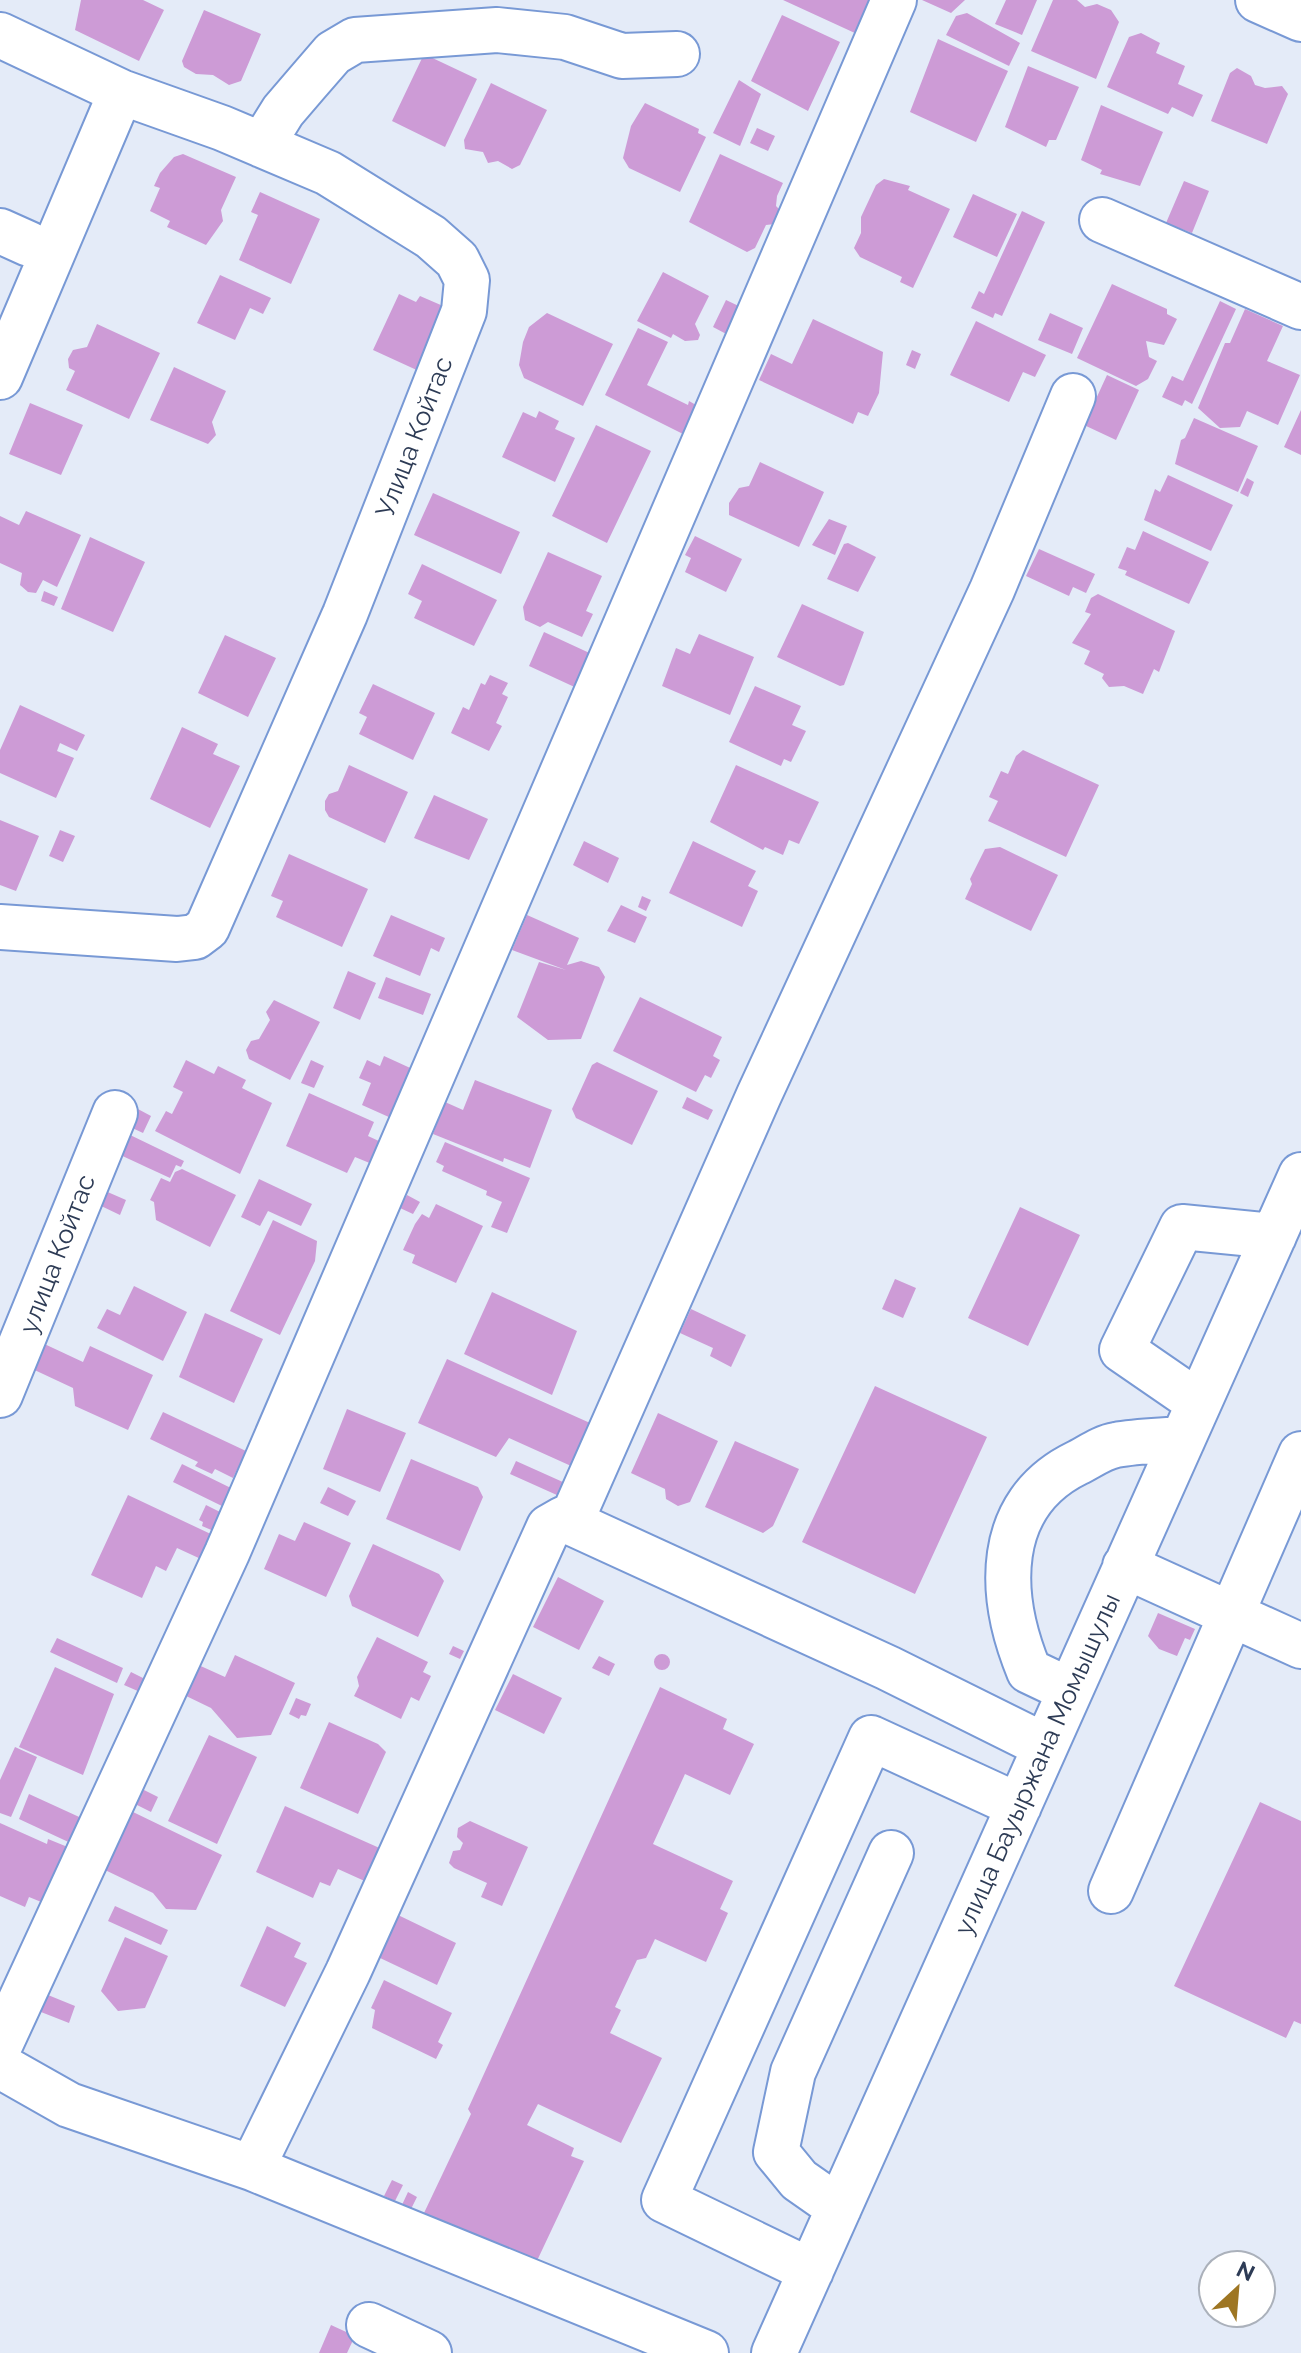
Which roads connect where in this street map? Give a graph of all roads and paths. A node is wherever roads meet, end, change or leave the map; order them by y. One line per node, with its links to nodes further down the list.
1 (894, 0): 28 (street)
2 (1258, 0): 3 (street)
3 (1301, 19)
4 (0, 35): 6 (street)
5 (677, 54): 7 (street)
6 (121, 92): 7 (street, Улица Койтас); 10 (street)
7 (262, 145): 12 (street, Улица Койтас)
8 (1102, 220): 9 (street)
9 (1301, 307)
10 (0, 377)
11 (1073, 396): 19 (street)
12 (0, 927)
13 (115, 1113): 16 (street, улица Койтас)
14 (1301, 1175): 15 (street, улица Бауыржана Момышулы)
15 (1274, 1236): 17 (street, улица Бауыржана Момышулы); 17 (street)
16 (0, 1395)
17 (1191, 1421): 20 (street, улица Бауыржана Момышулы); 23 (street)
18 (1301, 1454): 21 (street)
19 (571, 1521): 24 (street); 30 (street)
20 (1125, 1566): 21 (street); 23 (street, улица Бауыржана Момышулы)
21 (1231, 1614): 22 (street); 27 (street)
22 (1301, 1646)
23 (1069, 1690): 24 (street, улица Бауыржана Момышулы)
24 (1045, 1746): 25 (street, улица Бауыржана Момышулы)
25 (1019, 1806): 31 (street, улица Бауыржана Момышулы); 32 (street)
26 (891, 1853): 31 (street)
27 (1111, 1891)
28 (0, 2045)
29 (0, 2066): 30 (street)
30 (252, 2168): 35 (street)
31 (839, 2208): 32 (street, улица Бауыржана Момышулы)
32 (811, 2271): 36 (street, улица Бауыржана Момышулы)
33 (369, 2325): 34 (street)
34 (429, 2353)
35 (706, 2353)
36 (774, 2353)

